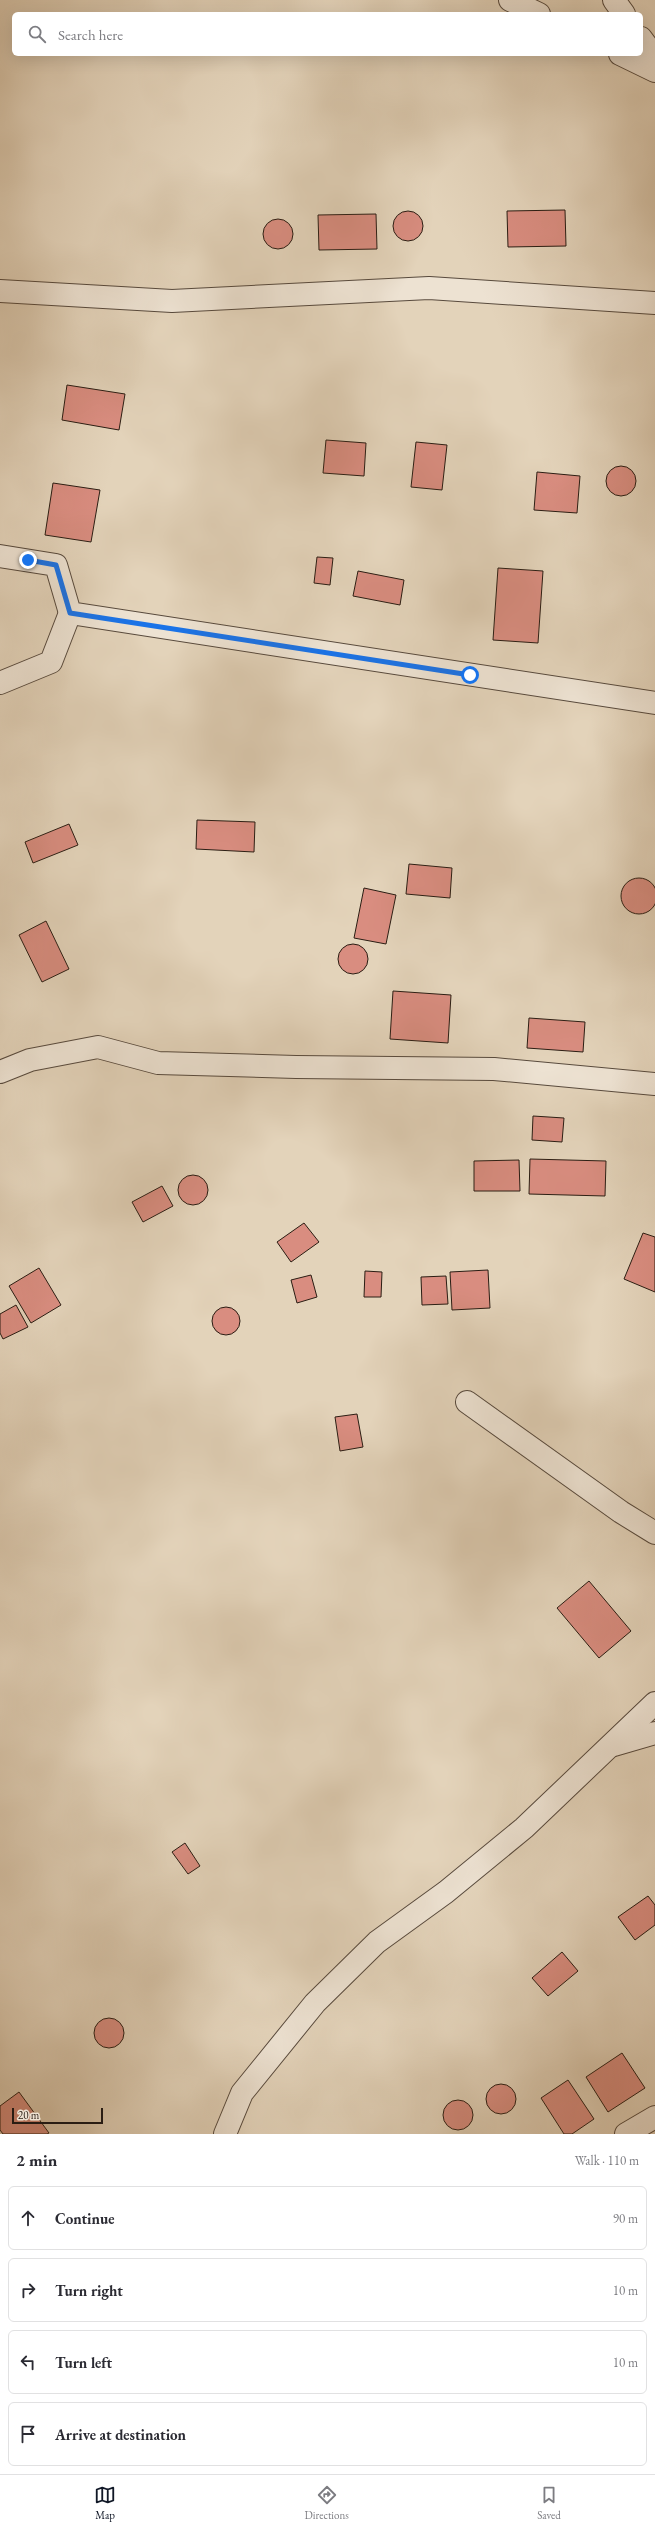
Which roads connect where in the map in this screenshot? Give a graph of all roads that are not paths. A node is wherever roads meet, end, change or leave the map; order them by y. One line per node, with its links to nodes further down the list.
1 (510, 0): 3 (street)
2 (614, 0): 4 (street)
3 (534, 12)
4 (623, 12)
5 (643, 41): 7 (street)
6 (624, 56): 8 (street)
7 (655, 57)
8 (655, 71)
9 (0, 292): 10 (street)
10 (655, 302)
11 (0, 556): 12 (street)
12 (70, 613): 13 (street); 14 (street)
13 (0, 683)
14 (655, 703)
15 (0, 1072): 16 (street)
16 (655, 1084)
17 (467, 1402): 18 (street)
18 (655, 1533)
19 (655, 1703): 21 (street)
20 (655, 1733): 21 (street)
21 (611, 1746): 23 (street)
22 (655, 2117): 24 (street)
23 (225, 2134)
24 (626, 2134)

